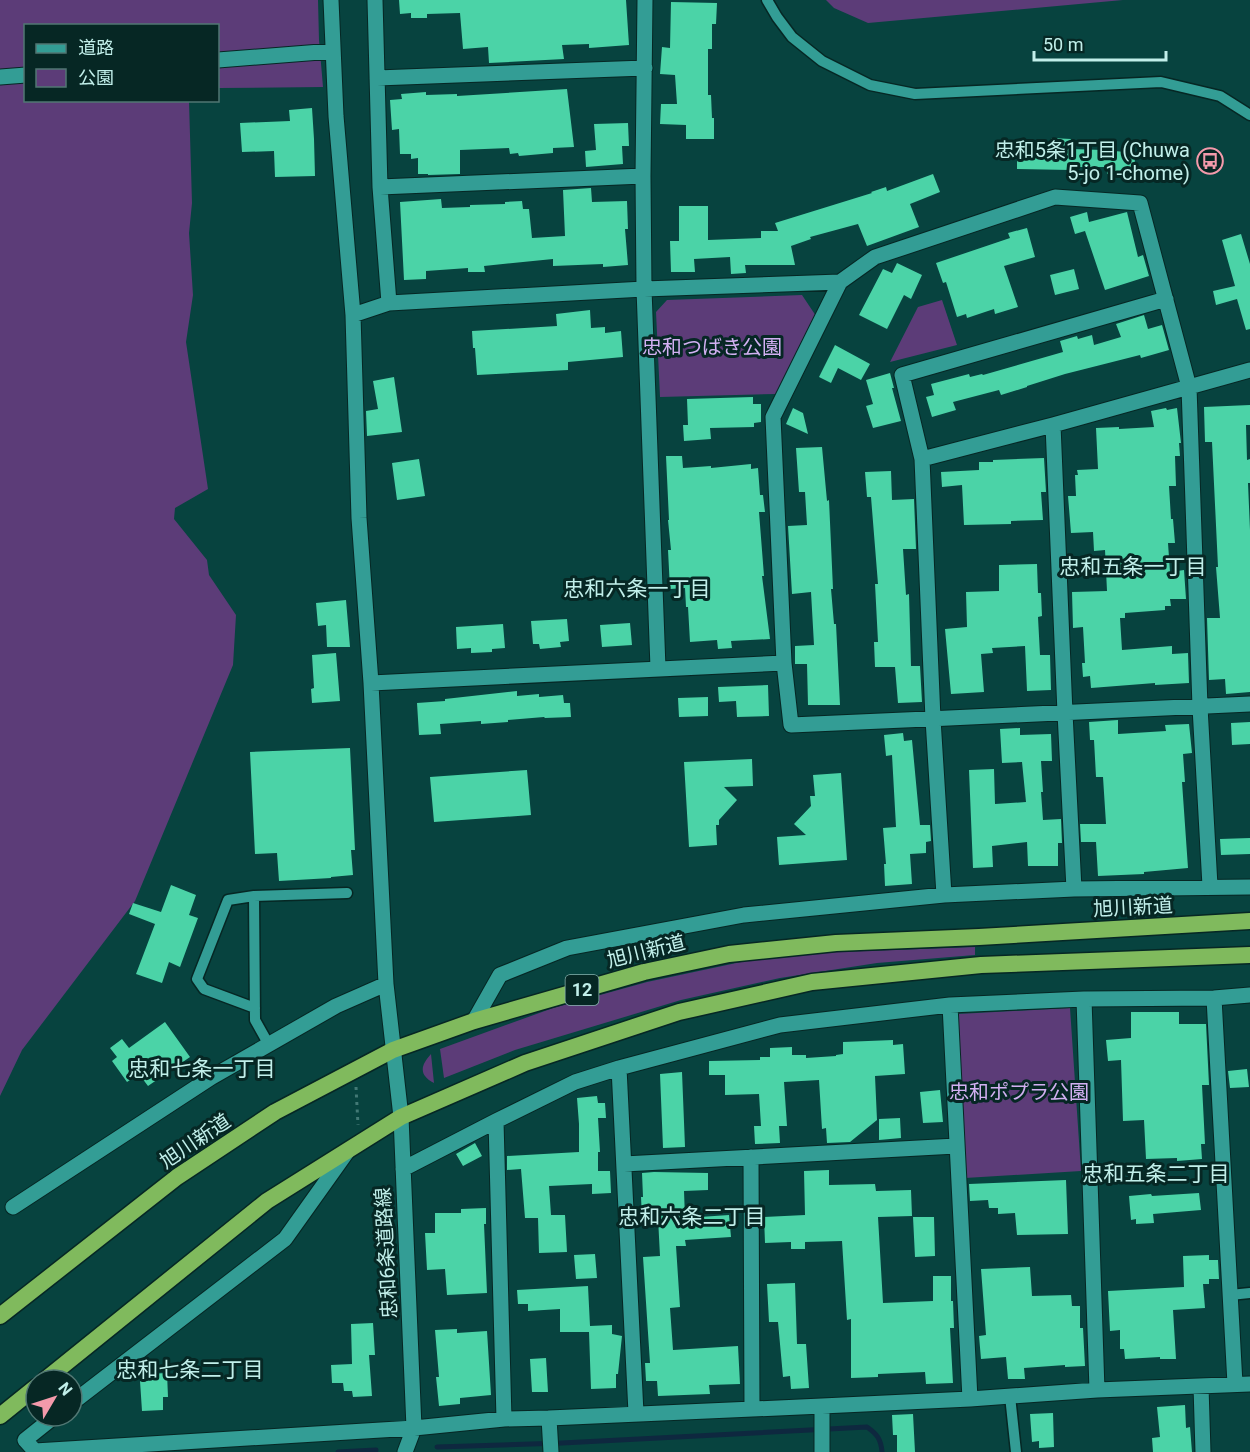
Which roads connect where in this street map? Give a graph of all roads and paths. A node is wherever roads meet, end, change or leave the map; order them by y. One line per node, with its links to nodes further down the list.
1 (331, 0): 5 (street, 忠和6条道路線)
2 (375, 0): 10 (street)
3 (645, 0): 7 (street)
4 (767, 0): 11 (lane)
5 (333, 51): 6 (street); 18 (street, 忠和6条道路線)
6 (219, 60)
7 (645, 68): 10 (street); 12 (street)
8 (24, 75): 9 (street)
9 (0, 77)
10 (377, 78): 13 (street)
11 (1250, 115)
12 (642, 176): 13 (street); 15 (street)
13 (380, 188): 17 (street)
14 (840, 282): 15 (street); 16 (street); 23 (street)
15 (644, 289): 17 (street); 24 (street)
16 (1166, 299): 20 (street); 22 (street)
17 (389, 303): 18 (street)
18 (353, 315): 25 (street, 忠和6条道路線)
19 (1250, 370): 20 (street)
20 (1189, 387): 21 (street); 27 (street)
21 (1053, 425): 22 (street); 28 (street)
22 (922, 459): 29 (street)
23 (784, 663): 24 (street); 29 (street)
24 (658, 668): 25 (street)
25 (371, 683): 38 (street, 忠和6条道路線)
26 (1250, 704): 27 (street)
27 (1200, 707): 28 (street); 30 (street)
28 (1065, 713): 29 (street); 32 (street)
29 (933, 719): 34 (street)
30 (1210, 886): 31 (street); 32 (street)
31 (1250, 886)
32 (1074, 889): 34 (street)
33 (347, 893): 35 (lane)
34 (944, 895): 44 (street)
35 (254, 896): 43 (lane); 43 (lane)
36 (1250, 921): 44 (highway, 旭川新道 / 12)
37 (1250, 955): 49 (highway)
38 (386, 984): 45 (street); 46 (street, 忠和6条道路線)
39 (1250, 995): 40 (street)
40 (1214, 998): 41 (street); 58 (street)
41 (1084, 999): 42 (street); 63 (street)
42 (950, 1005): 47 (street); 51 (street)
43 (255, 1008): 45 (lane)
44 (474, 1021): 46 (highway, 旭川新道 / 12)
45 (268, 1045): 56 (street)
46 (393, 1050): 48 (highway, 旭川新道 / 12); 49 (street, 忠和6条道路線)
47 (619, 1068): 50 (street); 54 (street)
48 (355, 1070): 52 (path); 59 (highway, 旭川新道 / 12)
49 (401, 1117): 52 (highway); 55 (street, 忠和6条道路線)
50 (496, 1120): 55 (street); 72 (street)
51 (956, 1146): 53 (street); 67 (street)
52 (354, 1147): 60 (highway); 64 (street)
53 (751, 1157): 54 (street); 68 (street)
54 (624, 1164): 69 (street)
55 (403, 1169): 75 (street, 忠和6条道路線)
56 (13, 1207)
57 (1250, 1293): 58 (lane)
58 (1230, 1295): 61 (street)
59 (0, 1316)
60 (60, 1368)
61 (1243, 1384): 62 (street)
62 (1201, 1386): 63 (street); 83 (street)
63 (1097, 1390): 65 (street)
64 (84, 1394)
65 (1010, 1396): 67 (street); 82 (lane)
66 (24, 1397): 71 (highway)
67 (970, 1399): 70 (street)
68 (752, 1409): 69 (street); 70 (street)
69 (636, 1413): 73 (street)
70 (822, 1413): 81 (street)
71 (0, 1416)
72 (504, 1419): 73 (street); 75 (street)
73 (550, 1425): 78 (street)
74 (40, 1428): 77 (street)
75 (414, 1428): 76 (street); 79 (street, 忠和6条道路線)
76 (176, 1447): 77 (street)
77 (35, 1451)
78 (551, 1451)
79 (405, 1452)
80 (812, 1452): 81 (street)
81 (822, 1452)
82 (1016, 1452)
83 (1203, 1452)

